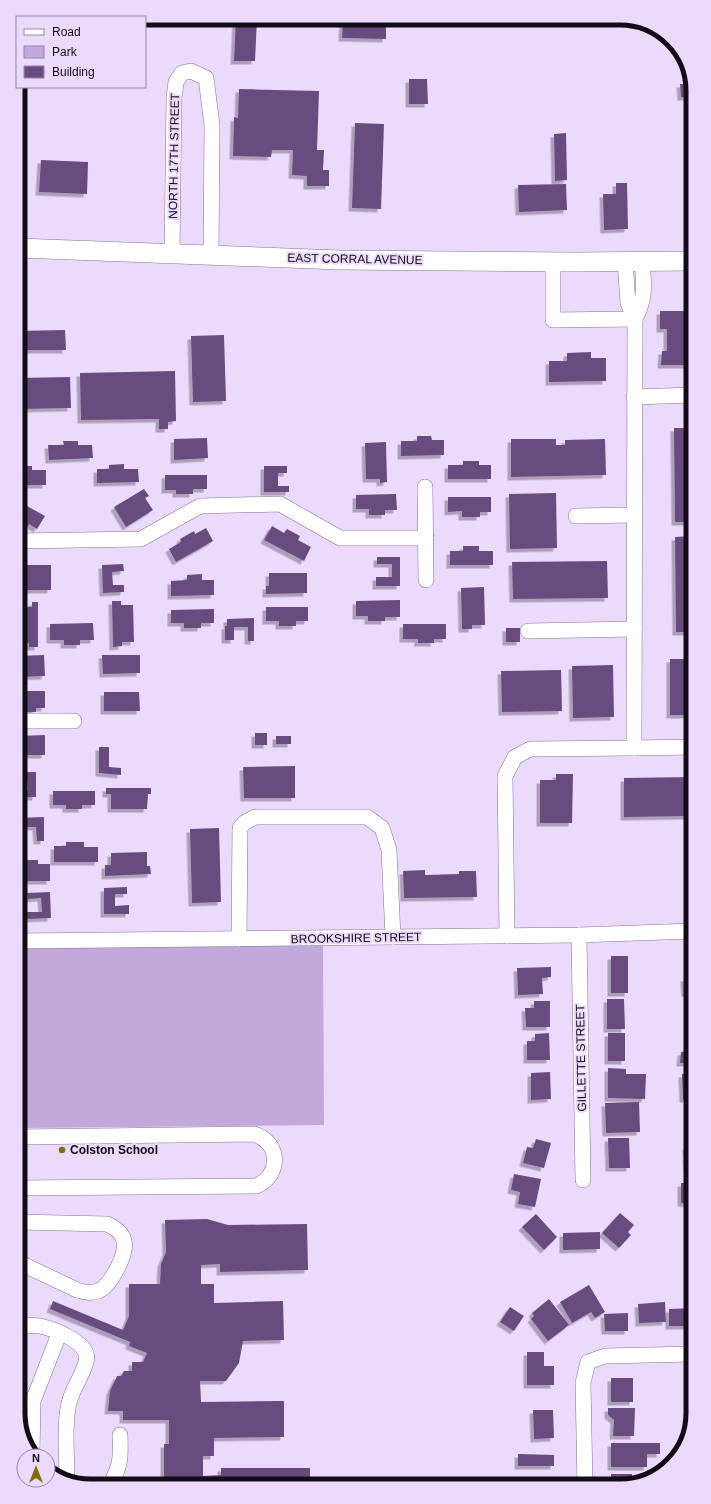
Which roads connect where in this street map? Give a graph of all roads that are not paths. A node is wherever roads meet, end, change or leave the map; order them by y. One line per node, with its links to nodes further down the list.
1 (25, 248): 2 (main road, EAST CORRAL AVENUE)
2 (172, 253): 3 (main road, EAST CORRAL AVENUE); 3 (street, NORTH 17TH STREET)
3 (211, 255): 6 (main road, EAST CORRAL AVENUE)
4 (634, 261): 5 (main road, EAST CORRAL AVENUE); 6 (main road, EAST CORRAL AVENUE); 7 (street)
5 (686, 261)
6 (553, 262): 7 (street)
7 (635, 319): 9 (street)
8 (686, 395): 9 (street)
9 (634, 396): 11 (street)
10 (426, 487): 13 (street)
11 (634, 515): 12 (street); 16 (street)
12 (576, 516)
13 (426, 538): 14 (street); 15 (street)
14 (25, 541)
15 (426, 580)
16 (634, 629): 17 (street); 21 (street)
17 (528, 631)
18 (25, 721): 19 (street)
19 (74, 721)
20 (686, 747): 21 (street)
21 (634, 748): 24 (street)
22 (686, 931): 23 (street, BROOKSHIRE STREET)
23 (579, 935): 24 (street, BROOKSHIRE STREET); 29 (street, GILLETTE STREET)
24 (507, 936): 25 (street, BROOKSHIRE STREET)
25 (393, 937): 26 (street, BROOKSHIRE STREET); 26 (street)
26 (239, 939): 27 (street, BROOKSHIRE STREET)
27 (25, 941)
28 (25, 1137): 30 (street)
29 (583, 1180)
30 (25, 1188)
31 (25, 1222): 32 (street)
32 (25, 1265)
33 (25, 1326): 34 (street)
34 (60, 1334): 37 (street); 38 (street)
35 (686, 1354): 40 (street)
36 (120, 1435): 39 (street)
37 (32, 1443)
38 (67, 1474)
39 (113, 1479)
40 (585, 1479)

